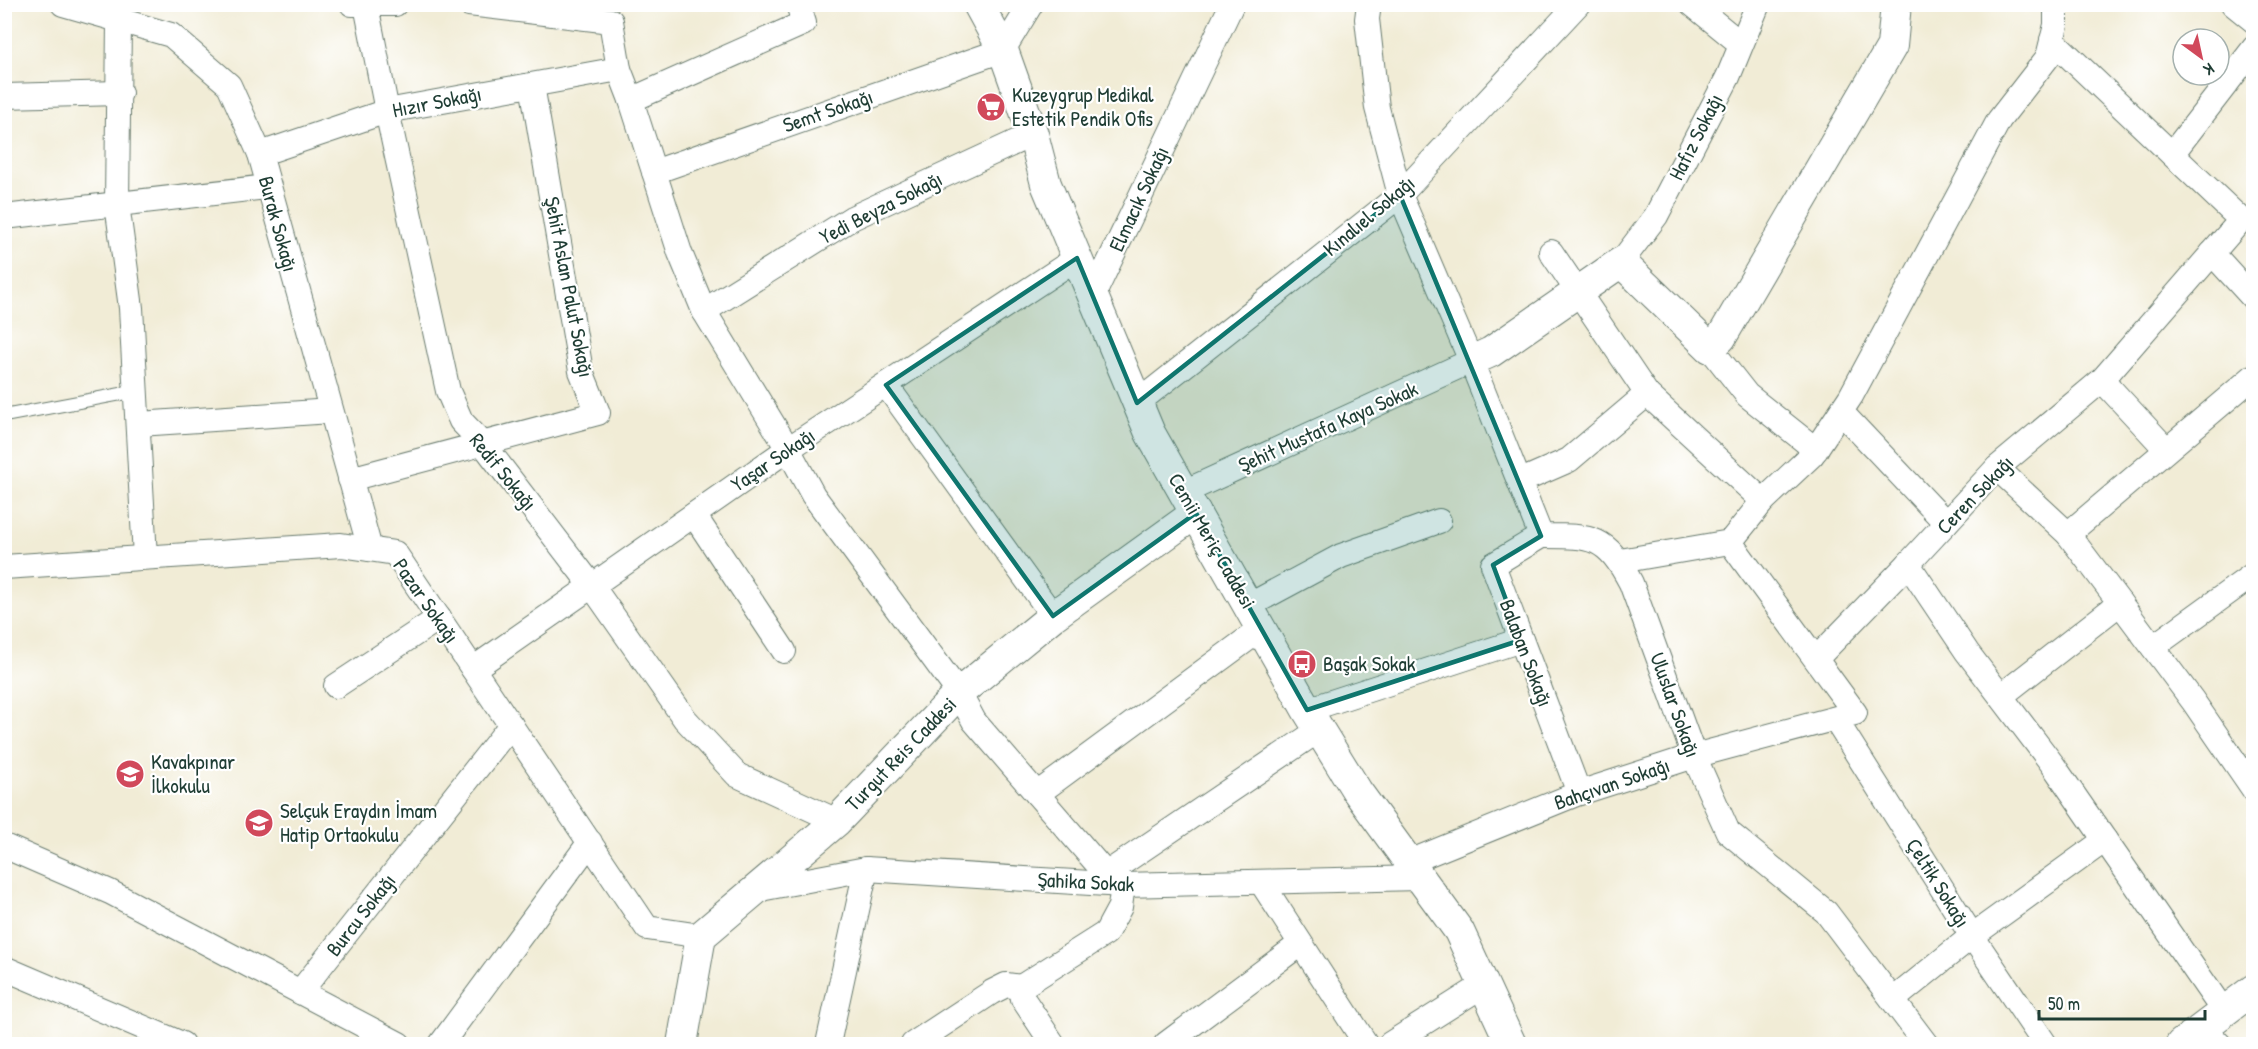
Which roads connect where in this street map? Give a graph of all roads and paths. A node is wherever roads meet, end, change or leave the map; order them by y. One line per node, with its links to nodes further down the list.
1 (352, 4): 15 (street)
2 (395, 4): 15 (street)
3 (469, 4): 23 (street)
4 (798, 4): 27 (street)
5 (978, 4): 22 (street, Cemii Meriç Caddesi)
6 (1031, 4): 22 (street)
7 (1232, 4): 43 (street, Elmacık Sokağı)
8 (1369, 4): 34 (street)
9 (1578, 4): 34 (street, Kınalıel Sokağı)
10 (1692, 4): 20 (street)
11 (1758, 4): 20 (street, Hafız Sokağı)
12 (1896, 4): 46 (street)
13 (2056, 4): 19 (street)
14 (2233, 4): 18 (street)
15 (366, 5): 28 (street, Redif Sokağı)
16 (76, 6): 17 (street, Burak Sokağı)
17 (119, 21): 25 (street); 30 (street, Burak Sokağı)
18 (2253, 21)
19 (2052, 40): 31 (street, Ceren Sokağı); 55 (street)
20 (1741, 44): 41 (street, Hafız Sokağı)
21 (2253, 48): 31 (street)
22 (1003, 50): 29 (street, Cemii Meriç Caddesi); 32 (street, Semt Sokağı)
23 (619, 69): 24 (street, Hızır Sokağı); 27 (street)
24 (532, 85): 28 (street, Hızır Sokağı); 58 (street, Şehit Aslan Palut Sokağı)
25 (120, 93): 26 (street); 35 (street)
26 (4, 96)
27 (631, 100): 32 (street)
28 (387, 111): 30 (street, Hızır Sokağı); 58 (street, Redif Sokağı)
29 (1033, 134): 40 (street, Cemii Meriç Caddesi); 45 (street, Yedi Beyza Sokağı)
30 (260, 154): 33 (street, Burak Sokağı)
31 (2172, 154): 37 (street, Ceren Sokağı)
32 (654, 171): 45 (street)
33 (267, 187): 35 (street); 54 (street, Burak Sokağı)
34 (1400, 195): 47 (street); 53 (street, Kınalıel Sokağı)
35 (117, 204): 36 (street); 51 (street)
36 (4, 217)
37 (2247, 222): 39 (street, Ceren Sokağı)
38 (1551, 252): 42 (street)
39 (2212, 253): 44 (street); 49 (street, Ceren Sokağı)
40 (1077, 258): 43 (street, Cemii Meriç Caddesi); 50 (street, Yaşar Sokağı)
41 (1621, 262): 42 (street); 46 (street)
42 (1577, 292): 47 (street); 52 (street)
43 (1093, 296): 53 (street, Cemii Meriç Caddesi)
44 (2253, 299)
45 (704, 311): 59 (street)
46 (1710, 348): 61 (street)
47 (1472, 361): 64 (street); 66 (street, Şehit Mustafa Kaya Sokak)
48 (2253, 376): 60 (street)
49 (2102, 380): 60 (street); 62 (street, Ceren Sokağı)
50 (886, 385): 59 (street, Yaşar Sokağı); 81 (street)
51 (137, 391): 56 (lane); 57 (street)
52 (1647, 394): 64 (street); 65 (street)
53 (1137, 403): 66 (street, Cemii Meriç Caddesi)
54 (331, 411): 57 (street); 63 (street, Burak Sokağı)
55 (1840, 412): 61 (street); 69 (street)
56 (4, 416)
57 (139, 424): 74 (street)
58 (484, 445): 63 (street, Şehit Aslan Palut Sokağı); 79 (street, Redif Sokağı)
59 (788, 449): 67 (street, Yaşar Sokağı); 90 (street)
60 (2166, 449): 70 (street)
61 (1816, 450): 65 (street)
62 (1997, 468): 69 (street, Ceren Sokağı); 70 (street)
63 (350, 479): 73 (street, Burak Sokağı)
64 (1521, 481): 71 (street)
65 (1763, 501): 72 (street)
66 (1190, 503): 81 (street, Turgut Reis Caddesi); 83 (street, Cemii Meriç Caddesi)
67 (694, 515): 79 (street, Yaşar Sokağı); 86 (street)
68 (1438, 521): 83 (street)
69 (1946, 523): 76 (street, Ceren Sokağı)
70 (2068, 534): 80 (street)
71 (1541, 536): 75 (street, Uluslar Sokağı); 84 (street, Balaban Sokağı)
72 (1730, 542): 75 (street); 87 (street, Çeltik Sokağı)
73 (370, 549): 74 (street, Pazar Sokağı); 82 (street, Pazar Sokağı)
74 (145, 557): 77 (street, Pazar Sokağı)
75 (1620, 561): 95 (street, Uluslar Sokağı)
76 (1908, 564): 87 (street, Ceren Sokağı); 91 (street)
77 (4, 567)
78 (2253, 574): 85 (street)
79 (592, 586): 88 (street, Yaşar Sokağı); 99 (street, Redif Sokağı)
80 (2120, 603): 85 (street); 91 (street)
81 (1053, 616): 90 (street, Turgut Reis Caddesi)
82 (439, 618): 88 (street, Pazar Sokağı); 89 (street)
83 (1255, 618): 93 (street, Cemii Meriç Caddesi); 98 (street)
84 (1521, 640): 93 (street); 97 (street, Balaban Sokağı)
85 (2153, 648): 96 (street)
86 (784, 651)
87 (1816, 659): 92 (street, Çeltik Sokağı)
88 (473, 669): 94 (street, Pazar Sokağı)
89 (336, 686)
90 (959, 693): 98 (street); 99 (street, Turgut Reis Caddesi)
91 (2001, 696): 100 (street)
92 (1845, 716): 95 (street, Bahçıvan Sokağı); 109 (street, Çeltik Sokağı)
93 (1313, 720): 104 (street, Cemii Meriç Caddesi); 105 (street)
94 (511, 725): 101 (street, Pazar Sokağı); 115 (street, Burcu Sokağı)
95 (1694, 756): 97 (street, Bahçıvan Sokağı); 116 (street, Uluslar Sokağı)
96 (2253, 790)
97 (1579, 793): 104 (street, Bahçıvan Sokağı)
98 (1037, 794): 105 (street)
99 (837, 821): 107 (street, Turgut Reis Caddesi)
100 (2105, 840): 109 (street); 117 (street)
101 (590, 842): 108 (street, Pazar Sokağı); 120 (street)
102 (4, 846): 115 (street)
103 (866, 869): 105 (street, Şahika Sokak); 107 (street, Şahika Sokak); 122 (street)
104 (1414, 870): 106 (street, Şahika Sokak); 112 (street, Cemii Meriç Caddesi)
105 (1114, 879): 106 (street, Şahika Sokak); 113 (street)
106 (1261, 882): 110 (street)
107 (755, 890): 108 (street, Turgut Reis Caddesi)
108 (701, 936): 121 (street)
109 (1972, 936): 116 (street); 130 (street, Çeltik Sokağı)
110 (1299, 944): 125 (street); 126 (street)
111 (4, 968): 118 (street)
112 (1482, 986): 127 (street); 128 (street, Cemii Meriç Caddesi)
113 (1021, 987): 123 (street); 124 (street)
114 (2253, 989): 117 (street)
115 (300, 992): 119 (street)
116 (1893, 1000): 129 (street, Uluslar Sokağı)
117 (2206, 1032)
118 (182, 1044)
119 (399, 1044)
120 (441, 1044)
121 (682, 1044)
122 (828, 1044)
123 (913, 1044)
124 (1053, 1044)
125 (1166, 1044)
126 (1366, 1044)
127 (1390, 1044)
128 (1511, 1044)
129 (1926, 1044)
130 (2045, 1044)

